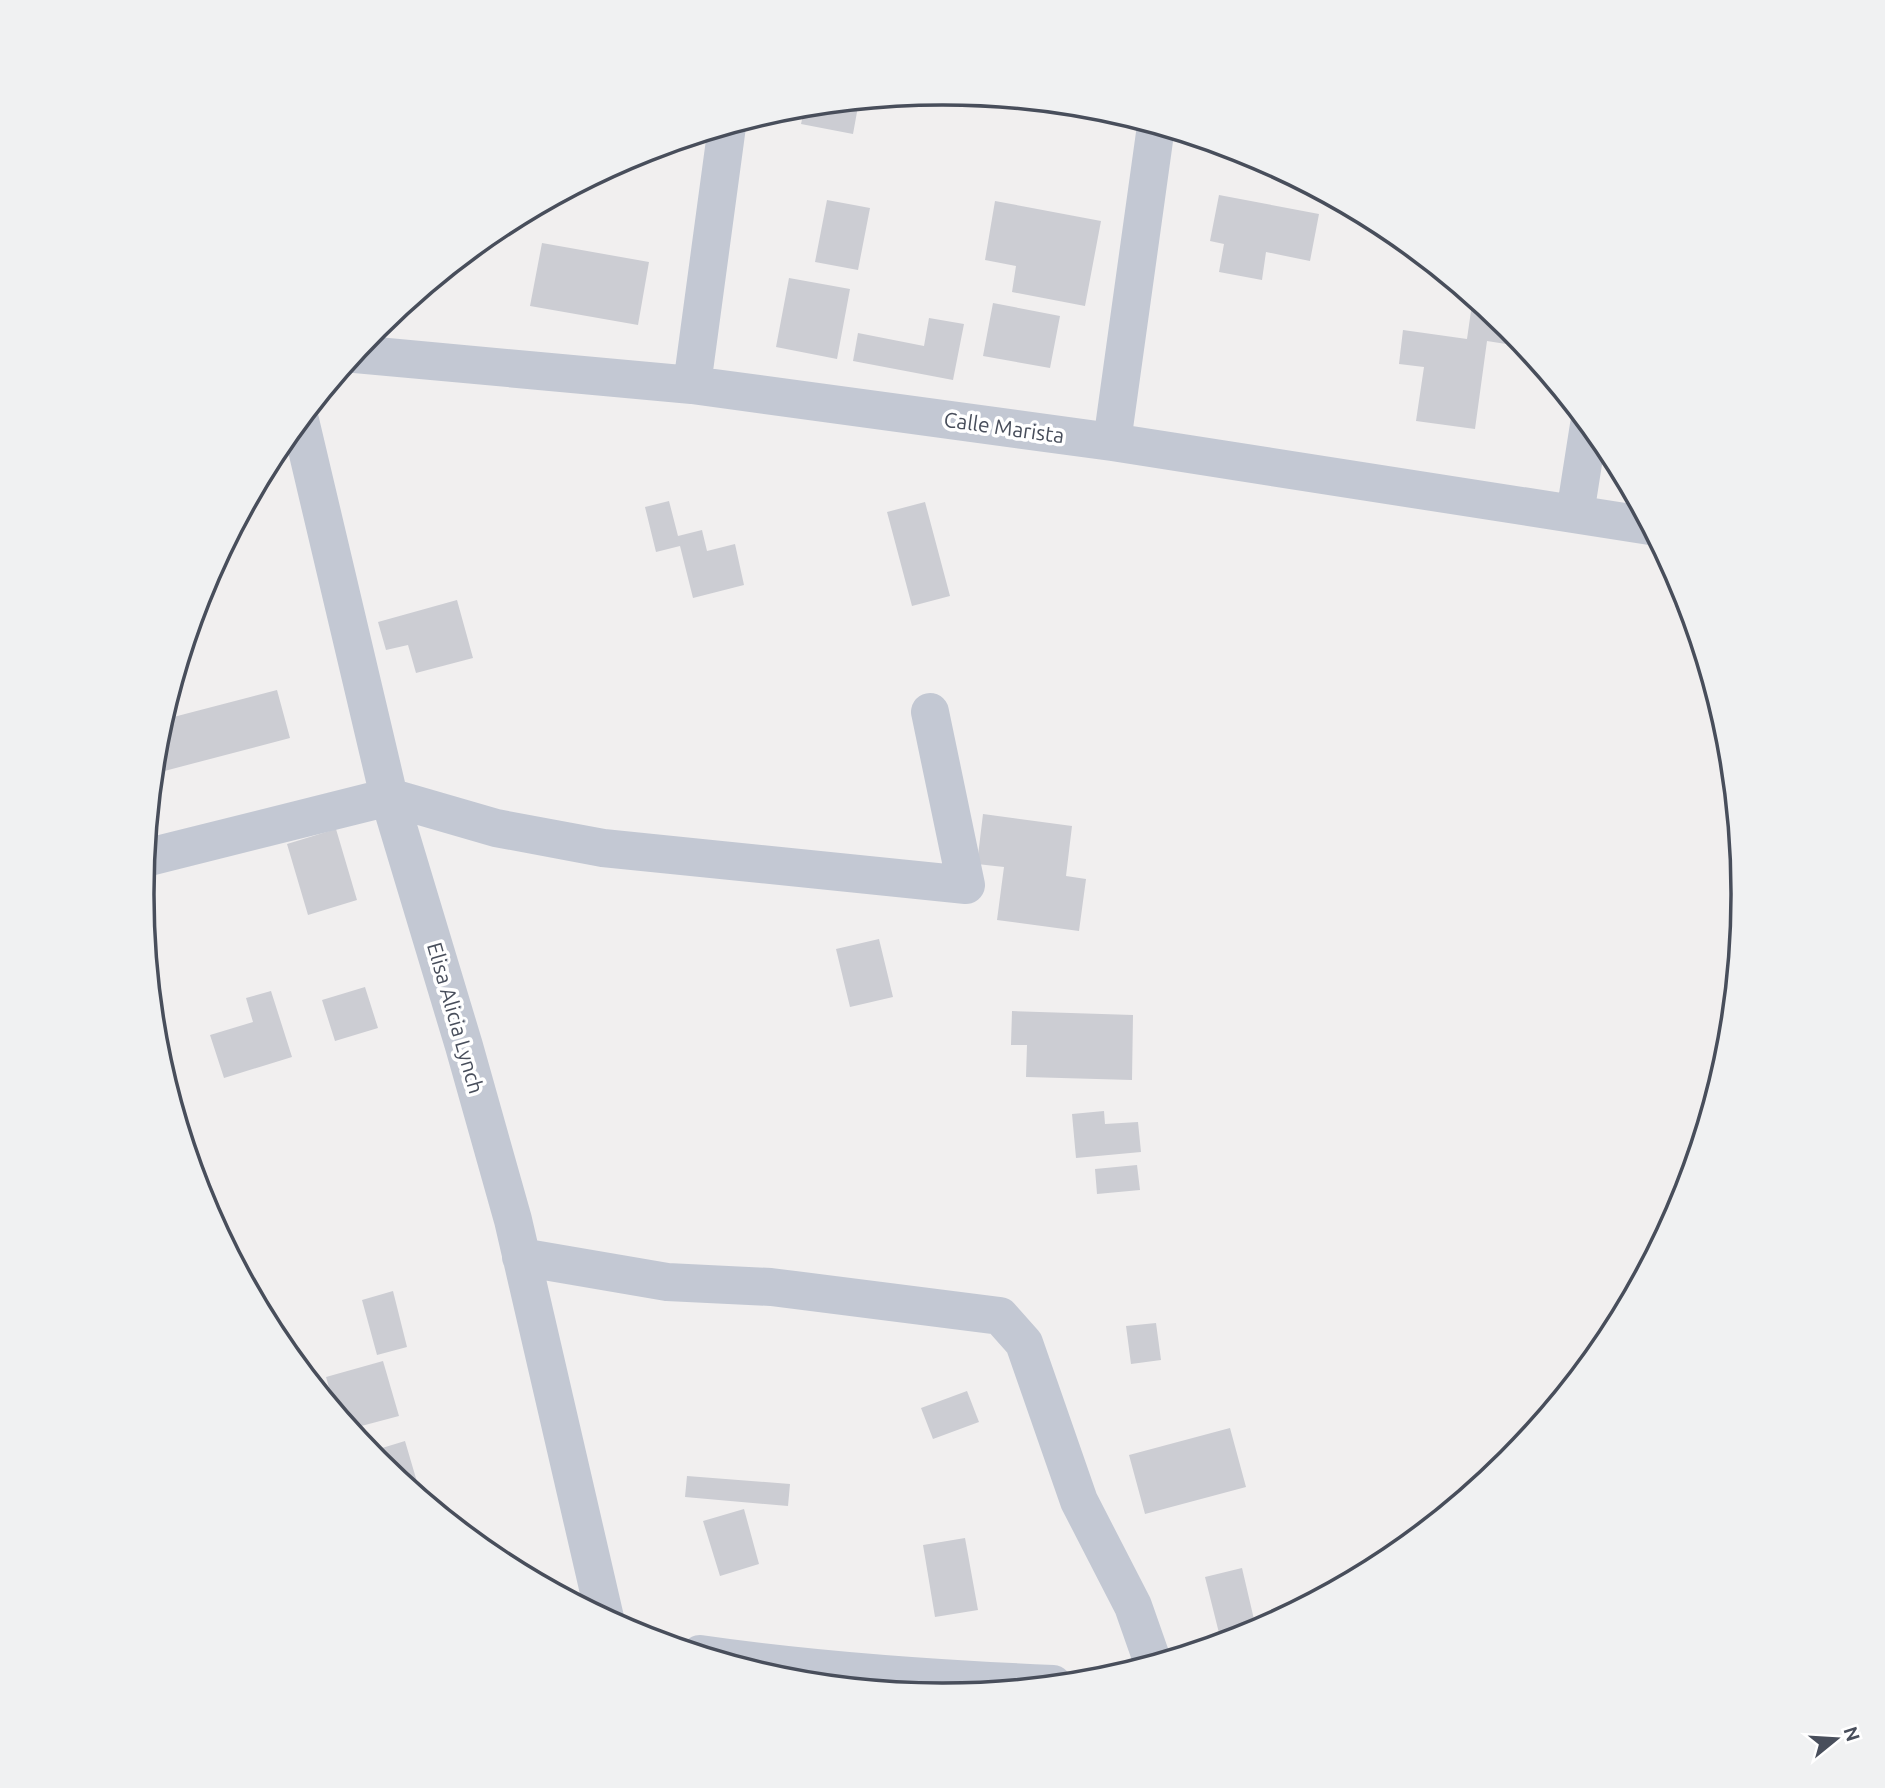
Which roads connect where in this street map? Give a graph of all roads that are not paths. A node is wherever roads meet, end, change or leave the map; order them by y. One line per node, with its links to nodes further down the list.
1 (1155, 134): 7 (street)
2 (726, 136): 4 (street)
3 (367, 355): 4 (street, Calle Marista)
4 (692, 385): 7 (street, Calle Marista)
5 (303, 433): 11 (street, Elisa Alicia Lynch)
6 (1587, 439): 8 (street)
7 (1112, 442): 8 (street, Calle Marista)
8 (1575, 514): 9 (street, Calle Marista)
9 (1639, 524)
10 (930, 712): 11 (street)
11 (389, 797): 12 (street); 13 (street, Elisa Alicia Lynch)
12 (154, 856)
13 (521, 1257): 14 (street, Elisa Alicia Lynch); 15 (street)
14 (602, 1606)
15 (1150, 1655)
16 (766, 1663): 17 (street)
17 (991, 1681)

